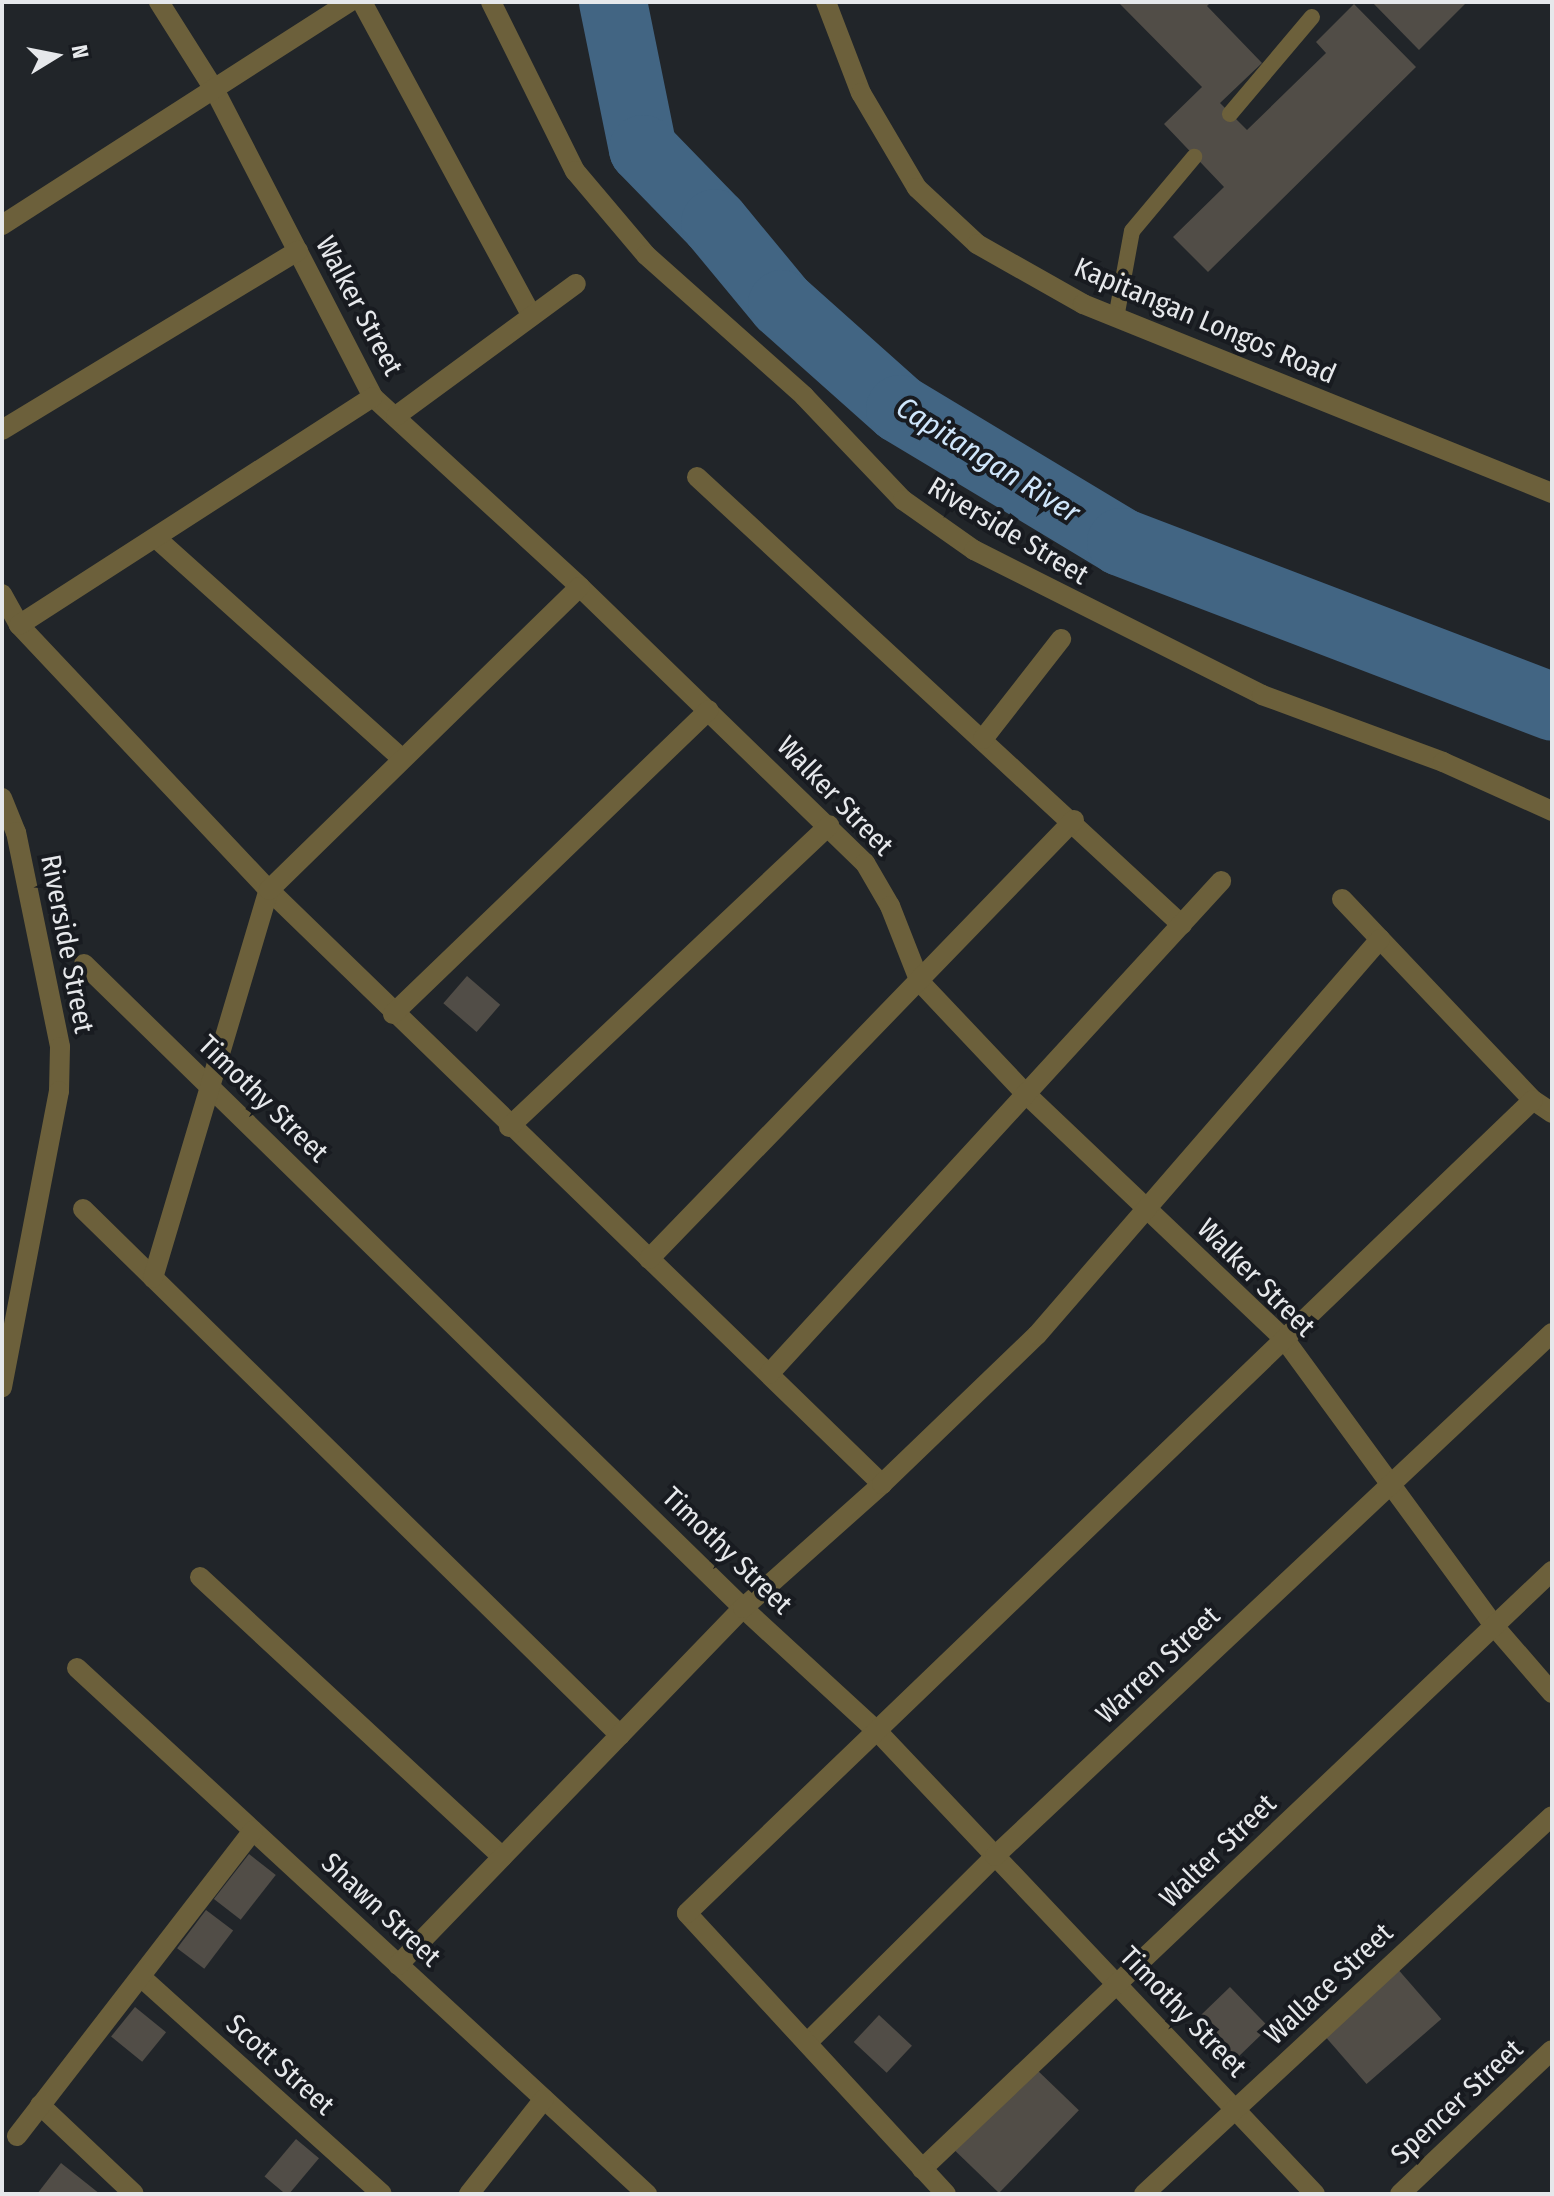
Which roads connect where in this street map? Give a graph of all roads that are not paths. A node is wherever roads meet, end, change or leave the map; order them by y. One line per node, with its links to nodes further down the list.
1 (159, 2): 7 (street, Walker Street)
2 (350, 2): 7 (street)
3 (362, 2): 13 (street)
4 (491, 2): 29 (street, Riverside Street)
5 (826, 2): 14 (street, Kapitangan Longos Road)
6 (1312, 17): 8 (lane)
7 (214, 89): 10 (street); 11 (street, Walker Street)
8 (1230, 114)
9 (1194, 157): 14 (lane)
10 (2, 225)
11 (298, 251): 15 (street, Walker Street); 17 (street)
12 (576, 284): 13 (street)
13 (532, 316): 16 (street)
14 (1116, 318): 19 (street, Kapitangan Longos Road)
15 (373, 397): 16 (street, Walker Street); 20 (street)
16 (396, 416): 21 (street, Walker Street)
17 (2, 430)
18 (697, 477): 26 (street)
19 (1552, 493)
20 (156, 538): 23 (street); 27 (street)
21 (580, 587): 25 (street, Walker Street); 27 (street)
22 (2, 594): 23 (street)
23 (19, 625): 33 (street)
24 (1061, 639): 26 (street)
25 (709, 710): 31 (street, Walker Street); 39 (street)
26 (983, 739): 30 (street)
27 (401, 758): 33 (street)
28 (2, 798): 52 (street, Riverside Street)
29 (1552, 811)
30 (1074, 820): 35 (street); 38 (street)
31 (829, 825): 38 (street, Walker Street); 44 (street)
32 (1221, 881): 35 (street)
33 (269, 890): 39 (street); 40 (street)
34 (1342, 899): 36 (street)
35 (1182, 925): 41 (street)
36 (1380, 939): 42 (street); 46 (street)
37 (84, 964): 40 (street, Timothy Street)
38 (920, 982): 41 (street, Walker Street); 47 (street)
39 (393, 1014): 44 (street)
40 (208, 1085): 48 (street); 57 (street, Timothy Street)
41 (1026, 1094): 46 (street, Walker Street); 51 (street)
42 (1533, 1100): 43 (street); 50 (street)
43 (1552, 1113)
44 (509, 1127): 47 (street)
45 (83, 1209): 48 (street)
46 (1148, 1210): 50 (street, Walker Street); 53 (street)
47 (649, 1259): 51 (street)
48 (153, 1278): 62 (street)
49 (1552, 1333): 54 (street, Warren Street)
50 (1285, 1340): 54 (street, Walker Street); 61 (street)
51 (769, 1374): 53 (street)
52 (2, 1388)
53 (882, 1484): 57 (street)
54 (1393, 1484): 58 (street, Walker Street); 65 (street, Warren Street)
55 (1552, 1571): 58 (street, Walter Street)
56 (200, 1577): 66 (street)
57 (743, 1608): 61 (street, Timothy Street); 62 (street)
58 (1494, 1626): 60 (street, Walker Street); 69 (street, Walter Street)
59 (77, 1668): 64 (street, Shawn Street)
60 (1552, 1693)
61 (878, 1732): 65 (street, Timothy Street); 70 (street)
62 (620, 1735): 66 (street)
63 (1552, 1816): 74 (street, Wallace Street)
64 (253, 1831): 67 (street, Shawn Street); 68 (street)
65 (995, 1856): 69 (street, Timothy Street); 70 (street, Warren Street)
66 (502, 1857): 67 (street)
67 (398, 1965): 72 (street, Shawn Street)
68 (141, 1977): 73 (street); 78 (street, Scott Street)
69 (1118, 1985): 74 (street, Timothy Street); 76 (street, Walter Street)
70 (807, 2043): 76 (street)
71 (1551, 2054): 84 (street, Spencer Street)
72 (544, 2099): 79 (street); 80 (street, Shawn Street)
73 (40, 2105): 75 (street); 77 (street)
74 (1237, 2108): 82 (street, Wallace Street); 83 (street, Timothy Street)
75 (17, 2136)
76 (922, 2169): 81 (street)
77 (134, 2194)
78 (382, 2194)
79 (469, 2194)
80 (647, 2194)
81 (946, 2194)
82 (1144, 2194)
83 (1315, 2194)
84 (1400, 2194)

